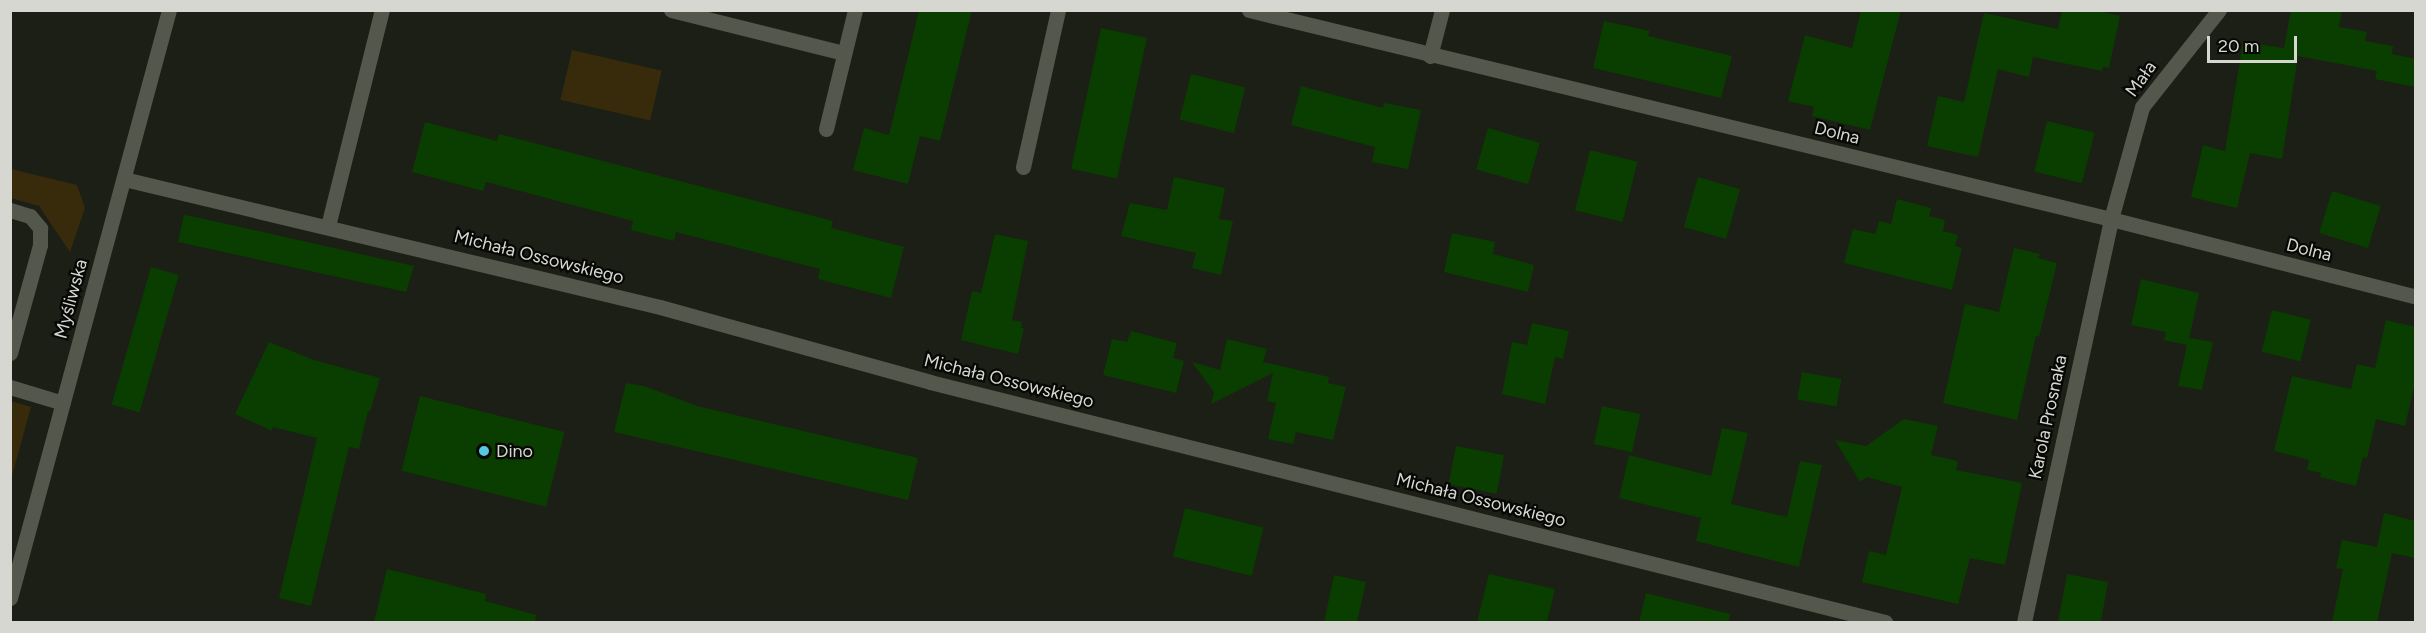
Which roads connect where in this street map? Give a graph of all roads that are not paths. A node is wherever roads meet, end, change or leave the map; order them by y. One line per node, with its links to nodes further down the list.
1 (169, 10): 13 (street, Myśliwska)
2 (382, 10): 16 (street)
3 (671, 10): 9 (street)
4 (855, 10): 9 (street)
5 (1058, 10): 12 (street)
6 (1249, 10): 10 (street, Dolna)
7 (1442, 10): 10 (street)
8 (2218, 10): 15 (street, Mała)
9 (844, 53): 11 (street)
10 (1430, 56): 15 (street, Dolna)
11 (826, 129)
12 (1023, 166)
13 (124, 179): 16 (street, Michała Ossowskiego); 20 (street, Myśliwska)
14 (10, 210): 18 (street)
15 (2111, 219): 17 (street, Dolna); 23 (street, Karola Prosnaka)
16 (328, 226): 22 (street, Michała Ossowskiego)
17 (2415, 297)
18 (10, 353)
19 (11, 385): 20 (street)
20 (63, 403): 21 (street, Myśliwska)
21 (10, 598)
22 (1886, 622)
23 (2024, 622)

